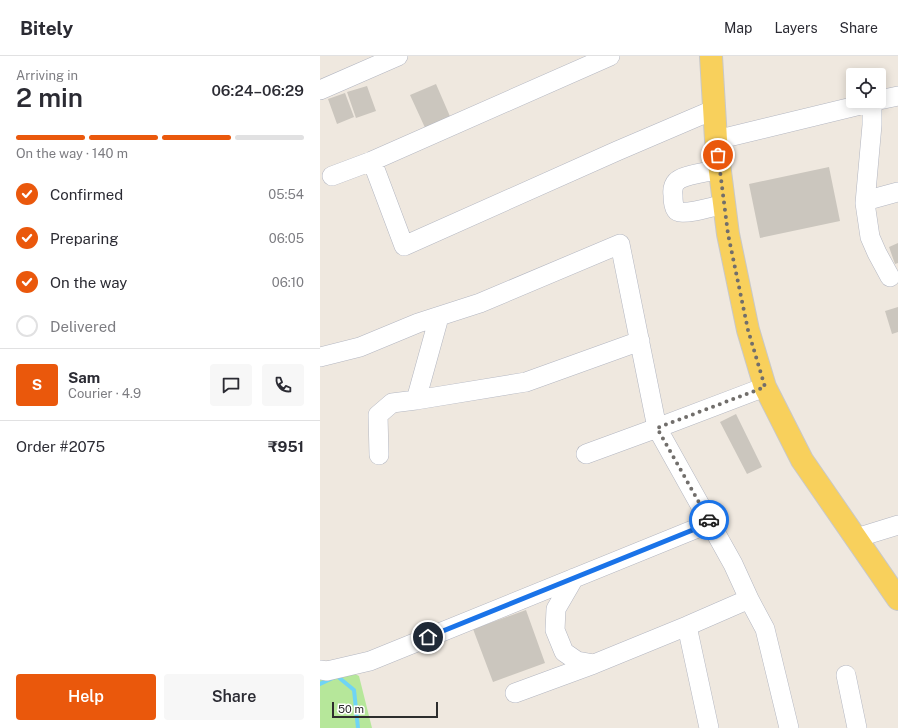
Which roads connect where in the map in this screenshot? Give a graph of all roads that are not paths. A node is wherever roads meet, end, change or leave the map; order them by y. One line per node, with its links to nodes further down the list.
1 (398, 56): 4 (street)
2 (610, 56): 11 (street)
3 (711, 56): 9 (main road)
4 (320, 90)
5 (898, 96): 6 (street)
6 (886, 99)
7 (847, 108): 10 (street)
8 (875, 108): 15 (street)
9 (713, 110): 10 (main road); 11 (street)
10 (716, 140): 12 (main road)
11 (372, 161): 13 (street)
12 (720, 169): 16 (main road); 16 (street)
13 (332, 176)
14 (898, 192): 15 (street)
15 (865, 203): 17 (street)
16 (724, 204): 21 (main road)
17 (890, 277)
18 (439, 317): 19 (street); 20 (street); 22 (street)
19 (640, 341): 22 (street); 23 (street)
20 (320, 357)
21 (765, 387): 23 (street); 28 (main road)
22 (416, 400): 25 (street)
23 (657, 428): 24 (street); 26 (street)
24 (586, 454)
25 (379, 455)
26 (710, 523): 29 (street); 30 (street)
27 (898, 525): 28 (street)
28 (856, 538): 31 (main road)
29 (574, 578): 33 (street); 34 (street)
30 (749, 599): 32 (street); 38 (street)
31 (898, 599)
32 (687, 626): 33 (street); 37 (street)
33 (594, 664): 36 (street)
34 (320, 670)
35 (846, 675): 39 (street)
36 (515, 693)
37 (709, 728)
38 (789, 728)
39 (857, 728)

